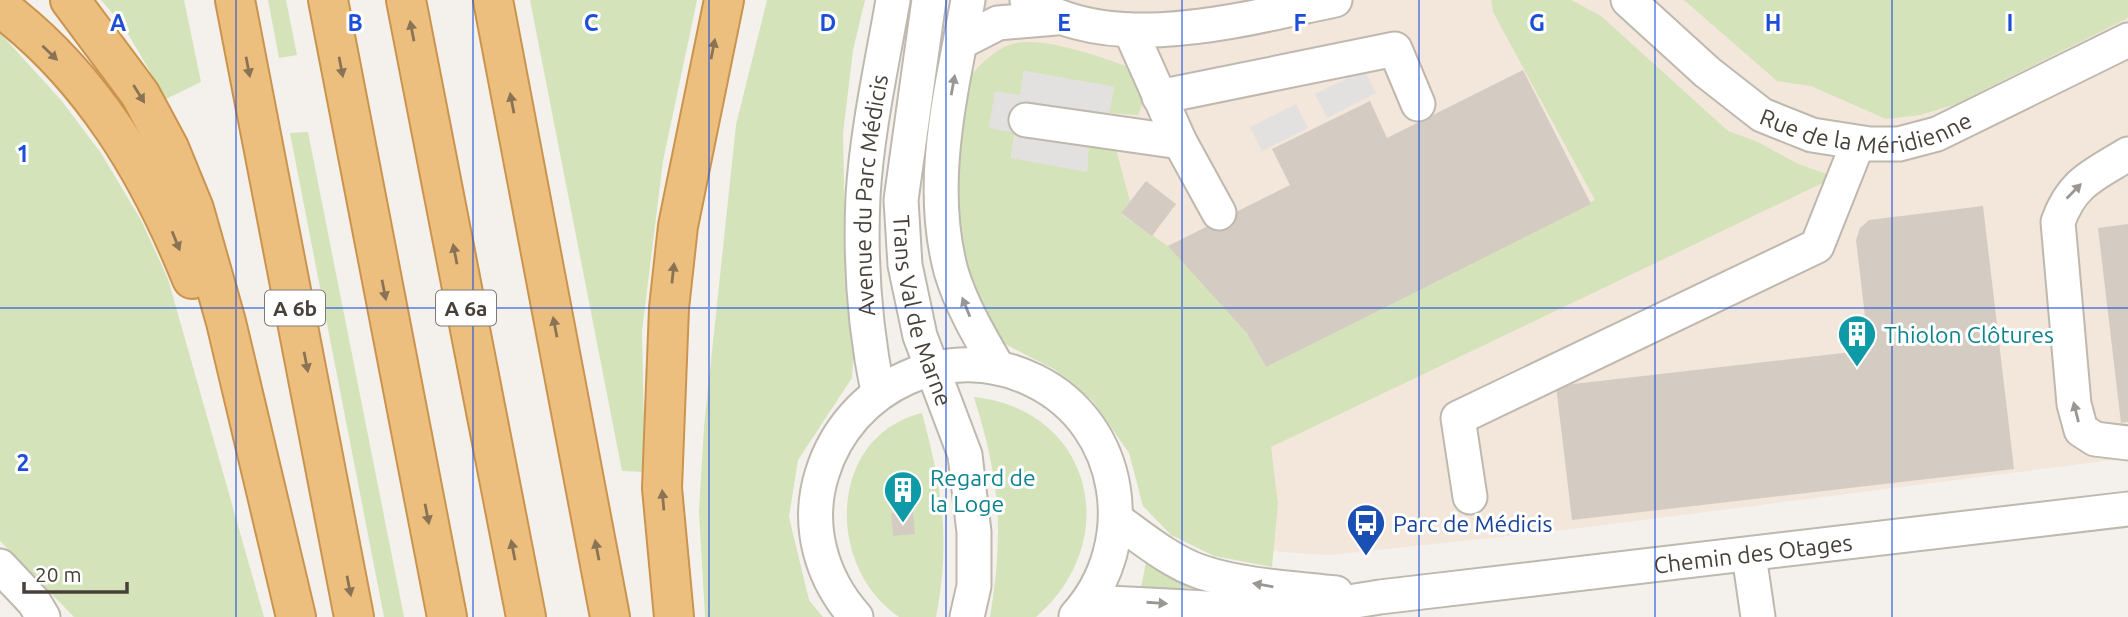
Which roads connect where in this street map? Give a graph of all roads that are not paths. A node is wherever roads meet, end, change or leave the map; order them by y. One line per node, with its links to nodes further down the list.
1 (70, 0): 26 (highway, one-way to 26)
2 (235, 0): 40 (highway, A 6b, one-way to 40)
3 (328, 0): 41 (highway, one-way to 41)
4 (406, 0): 42 (highway, A 6a, one-way to 4)
5 (493, 0): 43 (highway, one-way to 5)
6 (724, 0): 44 (highway, one-way to 6)
7 (893, 0): 29 (street, Avenue du Parc Médicis)
8 (929, 0): 27 (street, Trans Val de Marne)
9 (968, 0): 18 (street)
10 (1027, 0): 15 (street)
11 (1335, 0): 14 (street)
12 (1628, 0): 23 (street, Rue de la Méridienne)
13 (0, 7): 26 (highway, one-way to 26)
14 (1190, 13): 16 (street)
15 (1056, 18): 16 (street); 18 (street)
16 (1130, 30): 19 (street)
17 (2128, 40): 23 (street, Rue de la Méridienne)
18 (961, 42): 28 (street, one-way to 18)
19 (1159, 96): 20 (street); 22 (street)
20 (1418, 104)
21 (1026, 120): 22 (street)
22 (1180, 142): 25 (street)
23 (1858, 143): 31 (street)
24 (2128, 154): 30 (street, one-way to 24)
25 (1219, 213)
26 (232, 353): 39 (highway)
27 (930, 368): 28 (street); 29 (street); 46 (street, Trans Val de Marne)
28 (998, 368): 33 (street)
29 (878, 393): 45 (street)
30 (2128, 443)
31 (1470, 497)
32 (2128, 509): 34 (street, Chemin des Otages)
33 (1117, 520): 36 (street, Chemin des Otages, one-way to 33); 37 (street)
34 (1749, 555): 36 (street, Chemin des Otages); 47 (street)
35 (0, 566): 38 (street)
36 (1380, 597): 37 (street, Chemin des Otages, one-way to 36)
37 (1082, 609)
38 (43, 617)
39 (296, 617)
40 (355, 617)
41 (447, 617)
42 (526, 617)
43 (610, 617)
44 (674, 617)
45 (856, 617)
46 (967, 617)
47 (1758, 617)

